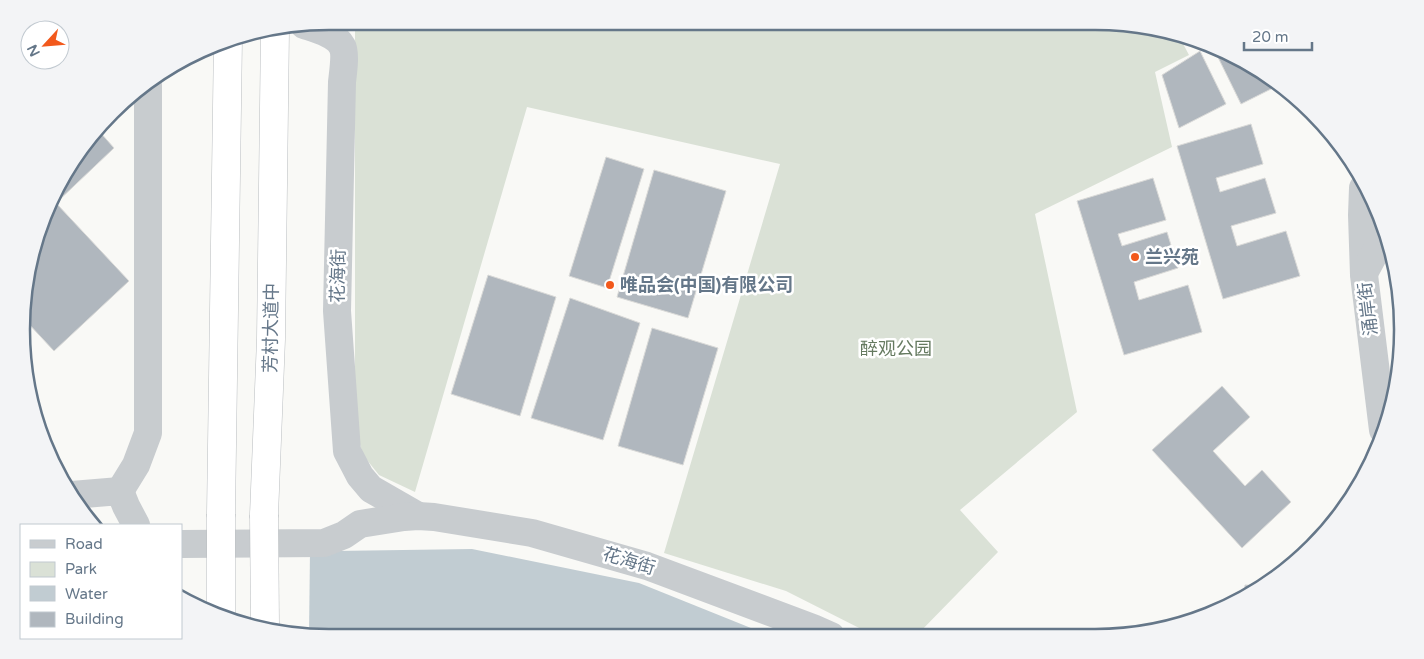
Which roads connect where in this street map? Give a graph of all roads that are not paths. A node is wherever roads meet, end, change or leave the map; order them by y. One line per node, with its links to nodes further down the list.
1 (320, 31): 9 (street, 花海街)
2 (275, 35): 17 (highway, 芳村大道中, bridge)
3 (228, 48): 16 (highway, bridge)
4 (148, 91): 10 (street)
5 (1363, 196): 7 (street, 涌岸街)
6 (1381, 242): 7 (street)
7 (1364, 275): 8 (street, 涌岸街)
8 (1381, 416)
9 (360, 476): 12 (street, 花海街); 14 (street)
10 (120, 491): 11 (street); 13 (street)
11 (79, 494)
12 (418, 516): 14 (street, 花海街); 18 (street, 花海街)
13 (135, 524)
14 (351, 529): 15 (street, 花海街)
15 (182, 544)
16 (221, 608)
17 (264, 622)
18 (815, 629)

